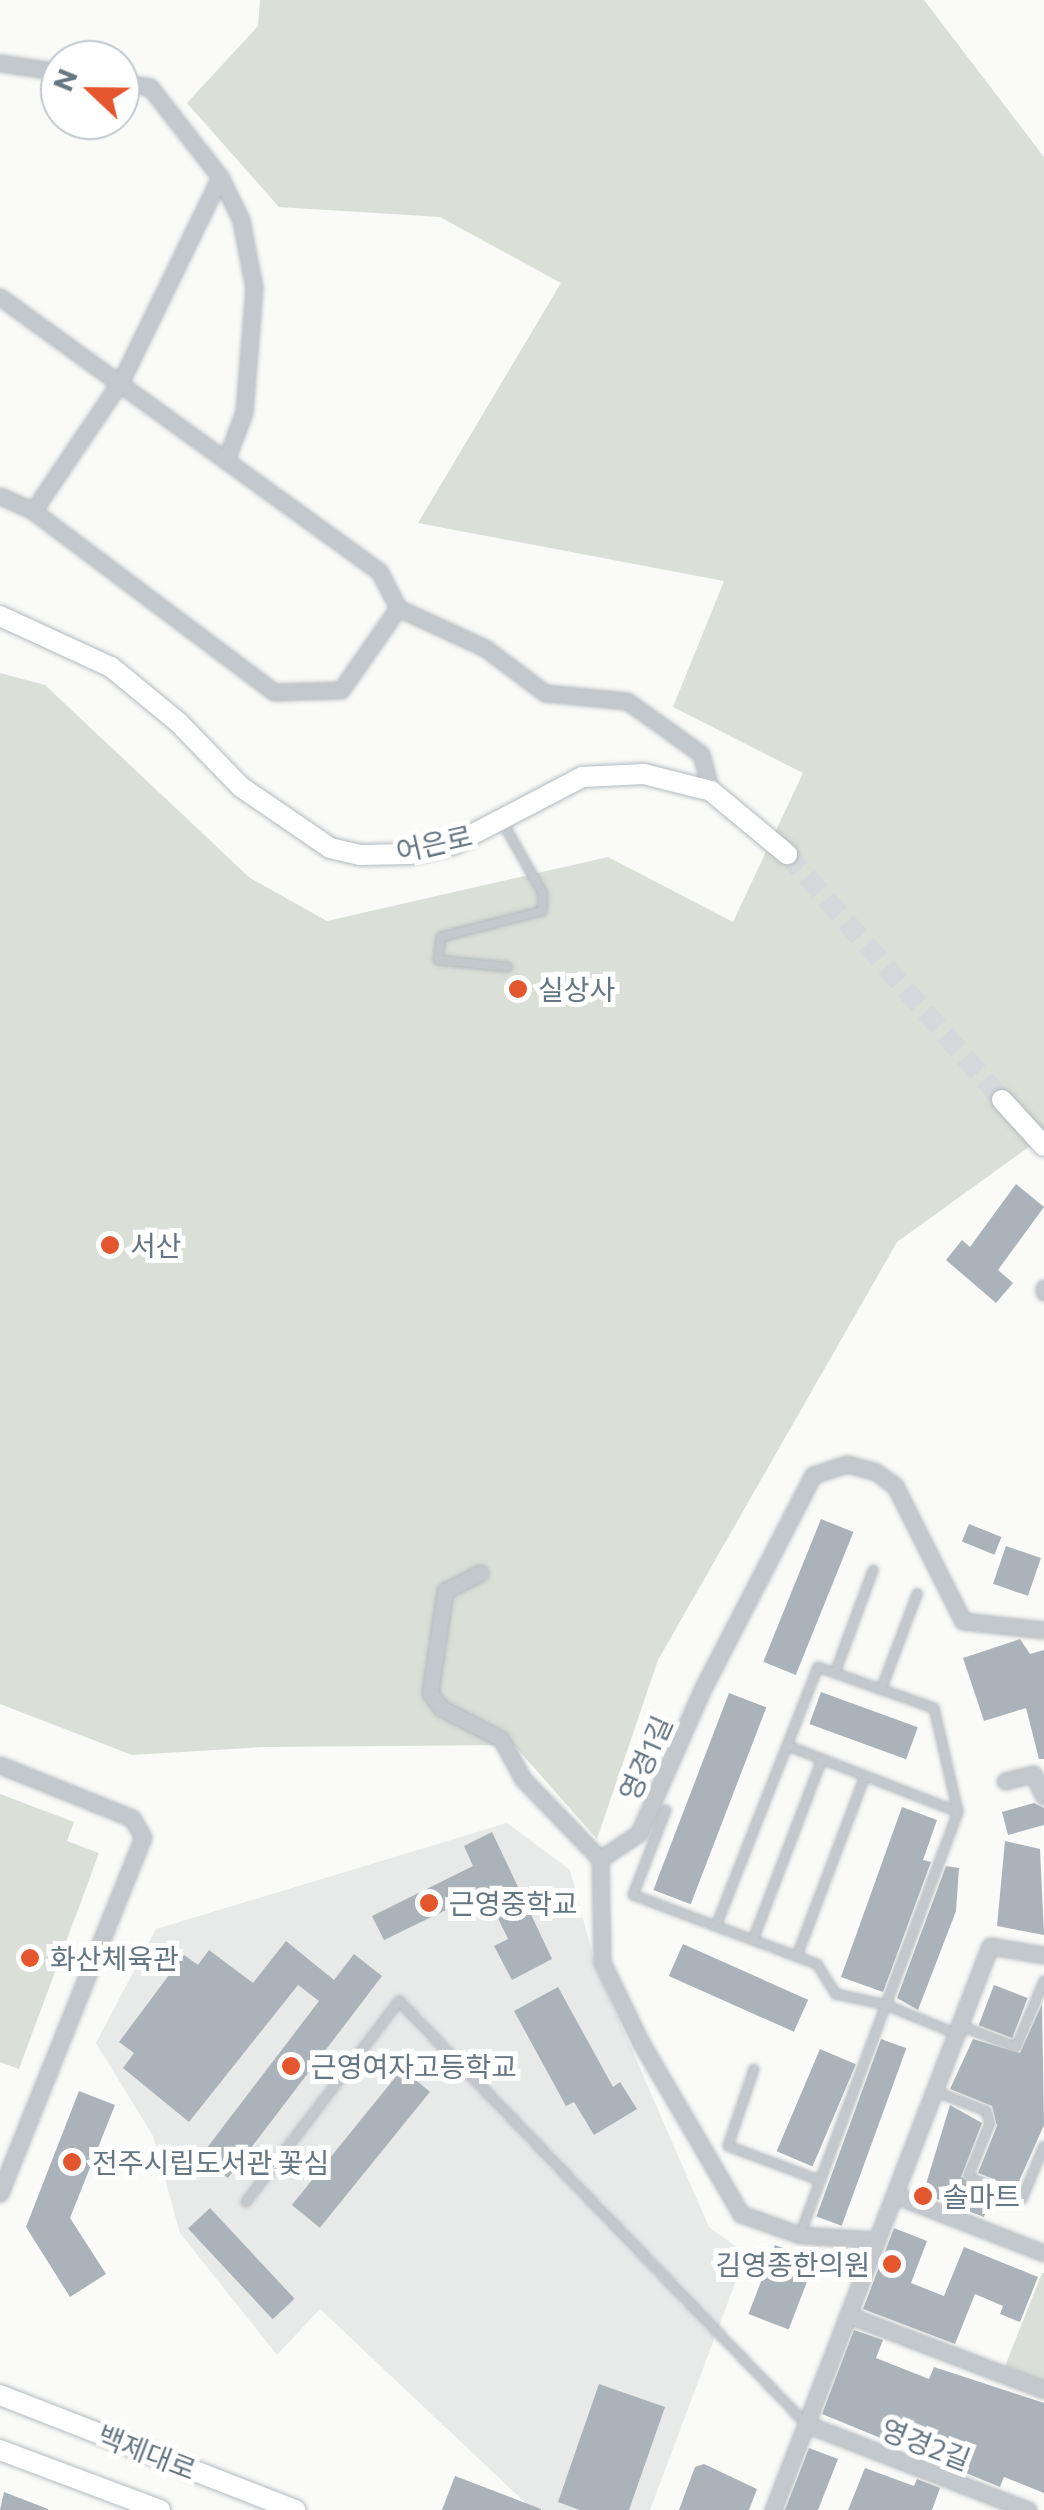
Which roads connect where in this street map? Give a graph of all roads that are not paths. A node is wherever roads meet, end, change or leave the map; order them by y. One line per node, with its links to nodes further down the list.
1 (0, 62): 2 (street)
2 (40, 69)
3 (140, 85): 4 (street)
4 (220, 177): 6 (street); 7 (street)
5 (0, 298): 6 (street)
6 (122, 380): 7 (street); 9 (street)
7 (226, 460): 10 (street)
8 (0, 496): 9 (street)
9 (33, 511): 10 (street)
10 (398, 608): 12 (street)
11 (0, 616): 13 (street, 어은로)
12 (711, 791): 13 (street, 어은로); 14 (street, 어은로)
13 (503, 823): 15 (lane)
14 (786, 854)
15 (508, 967)
16 (1002, 1100): 17 (street)
17 (1044, 1146)
18 (872, 1570): 22 (lane)
19 (480, 1573): 32 (street)
20 (916, 1594): 23 (lane)
21 (1044, 1630): 32 (street, 영경1길)
22 (835, 1674): 23 (lane); 24 (lane)
23 (881, 1690): 31 (lane)
24 (788, 1746): 25 (lane); 33 (lane)
25 (822, 1759): 27 (lane); 34 (lane)
26 (0, 1765): 44 (street)
27 (865, 1776): 31 (lane); 36 (lane)
28 (1005, 1781): 29 (street)
29 (1044, 1797)
30 (666, 1810): 33 (lane)
31 (958, 1812): 38 (lane)
32 (600, 1858): 47 (street)
33 (716, 1926): 34 (lane)
34 (753, 1940): 36 (lane)
35 (1044, 1955): 39 (street)
36 (797, 1956): 38 (lane)
37 (1044, 1981): 39 (lane)
38 (886, 2005): 39 (lane); 43 (lane)
39 (958, 2030): 41 (street)
40 (754, 2069): 43 (lane)
41 (934, 2091): 42 (lane); 45 (street)
42 (1044, 2146)
43 (821, 2180): 47 (lane)
44 (0, 2193)
45 (895, 2194): 48 (street); 49 (street)
46 (246, 2202): 53 (lane)
47 (800, 2236): 48 (street)
48 (877, 2240): 50 (street)
49 (1044, 2253)
50 (848, 2315): 51 (street); 53 (street)
51 (1044, 2390)
52 (0, 2394): 56 (street, 백제대로)
53 (806, 2424): 57 (street); 58 (street, 영경2길)
54 (0, 2450): 55 (street, 백제대로)
55 (160, 2510)
56 (294, 2510)
57 (773, 2510)
58 (1028, 2510)

